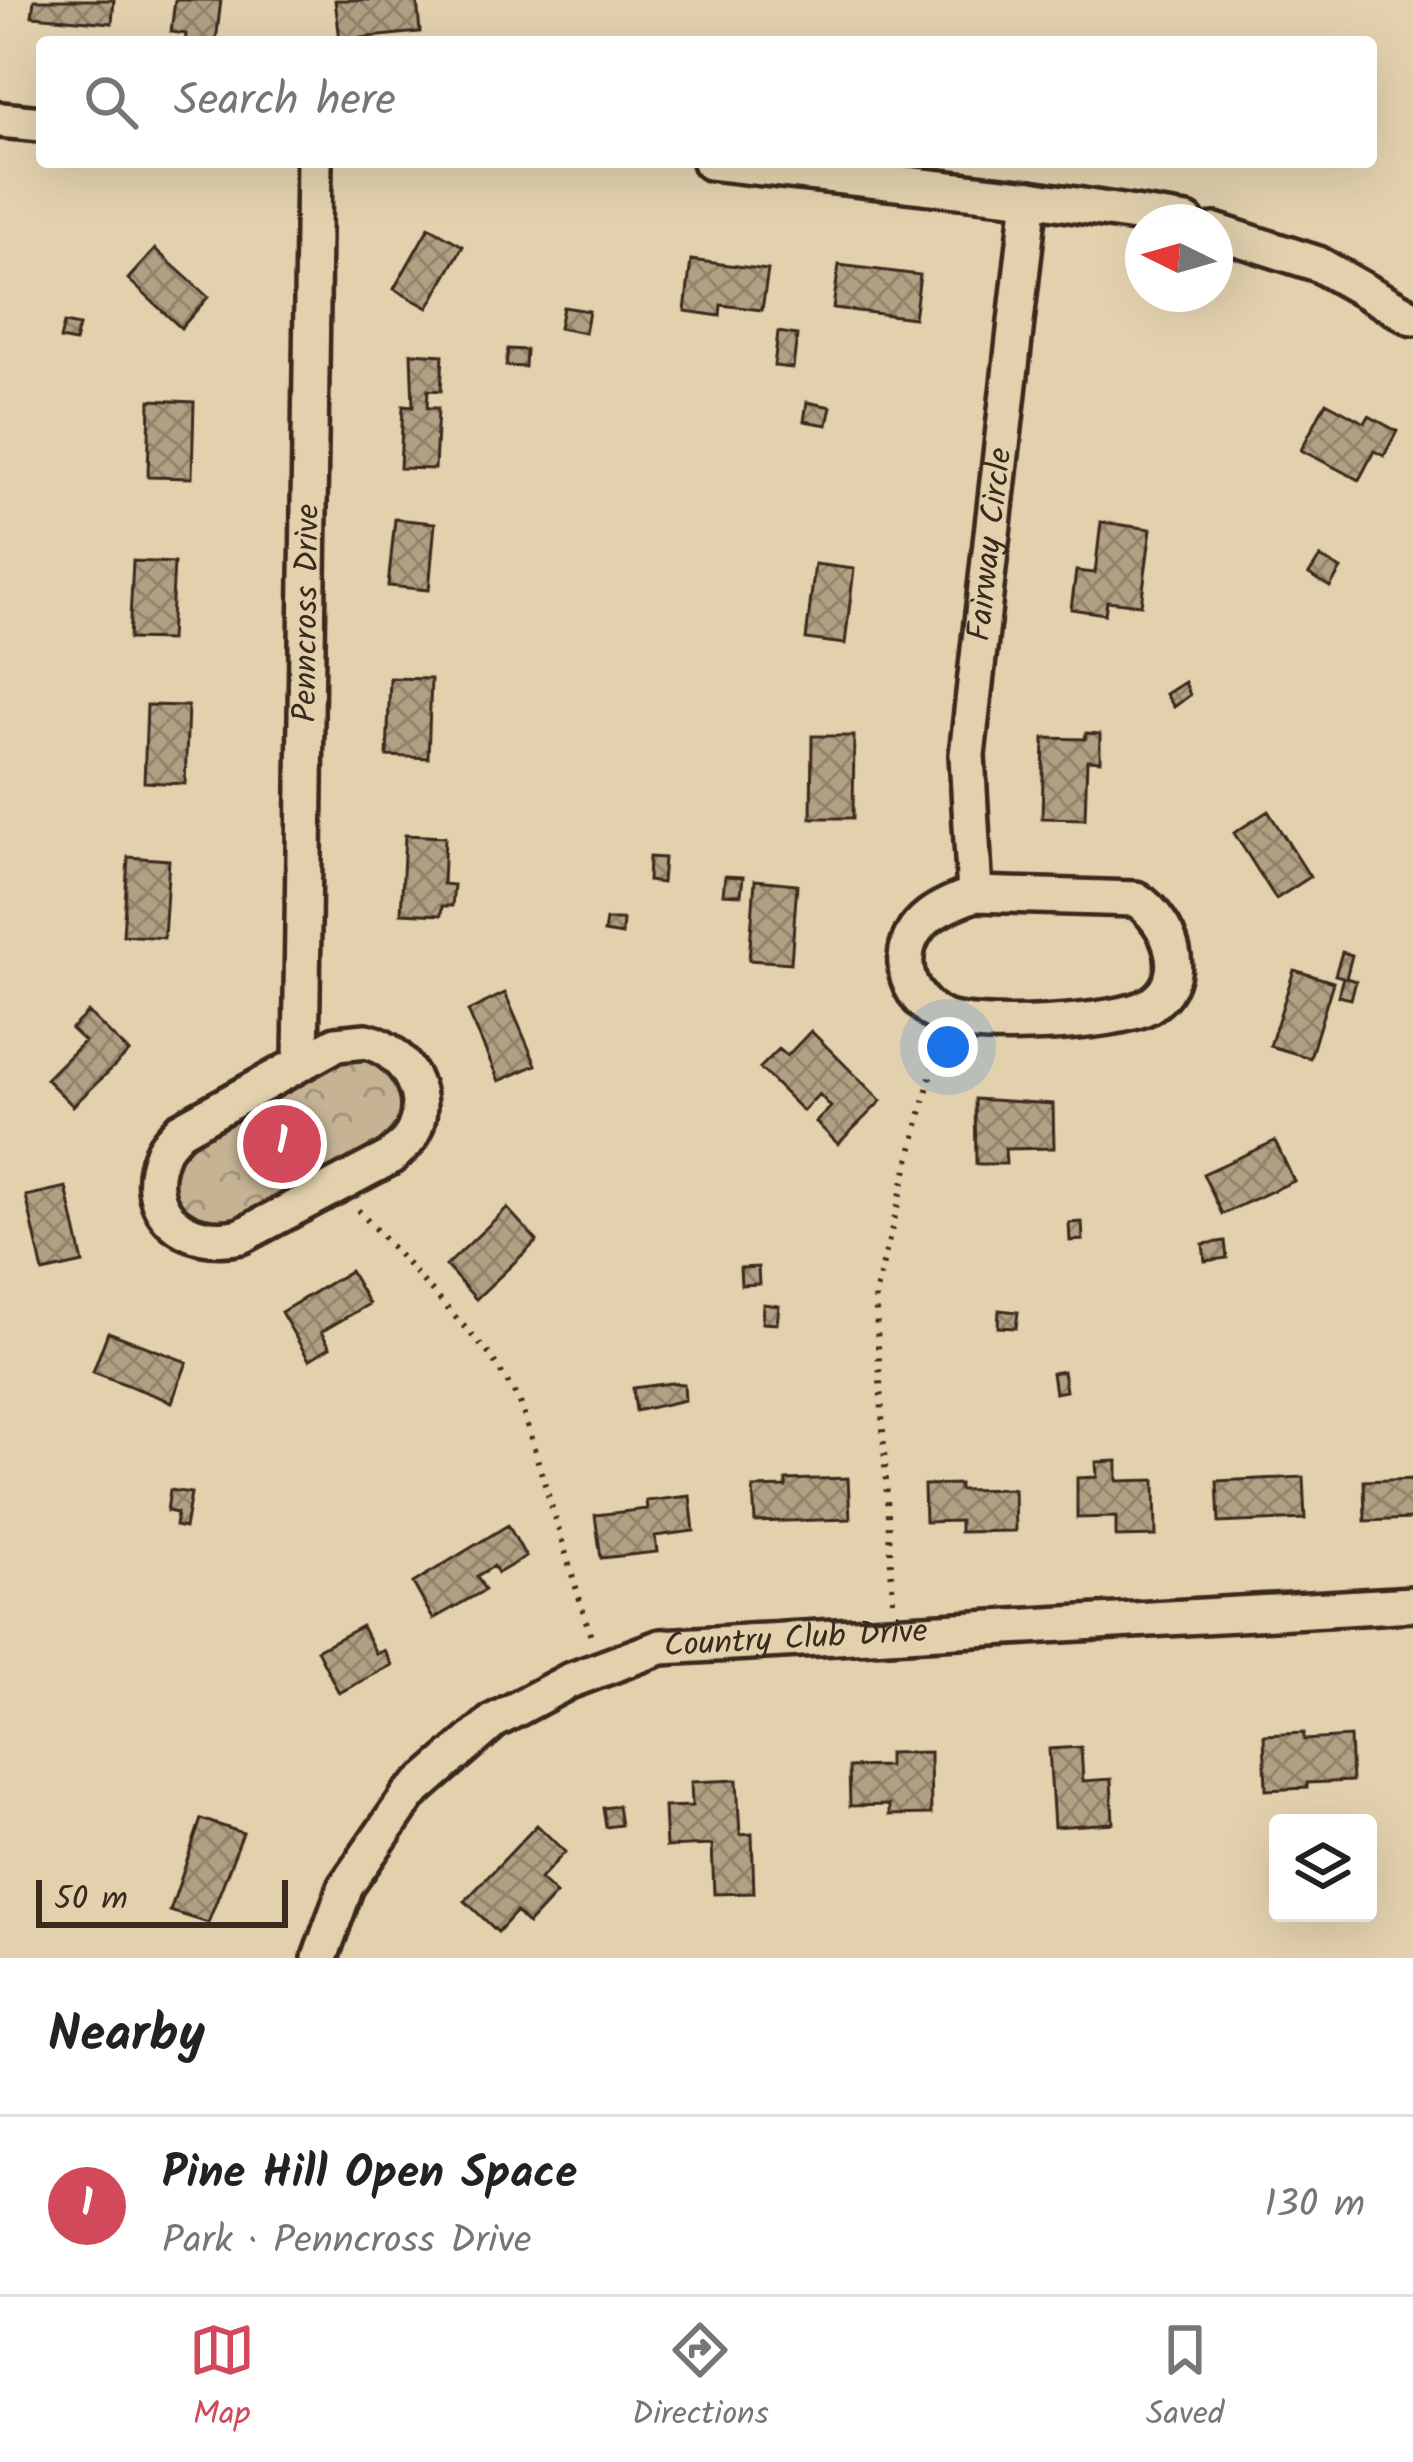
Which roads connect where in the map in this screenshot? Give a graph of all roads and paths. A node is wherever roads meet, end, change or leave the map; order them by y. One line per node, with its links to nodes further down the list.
1 (0, 121): 2 (street)
2 (36, 124)
3 (314, 168): 11 (street, Penncross Drive)
4 (762, 168): 5 (street)
5 (1030, 199): 6 (street); 9 (street, Fairway Circle)
6 (1125, 213)
7 (1233, 237): 8 (street)
8 (1413, 318)
9 (975, 894): 10 (street); 10 (street)
10 (945, 1019): 14 (path)
11 (301, 1063): 12 (street); 12 (street)
12 (336, 1186): 15 (path)
13 (1413, 1604): 14 (street, Country Club Drive)
14 (896, 1634): 15 (street, Country Club Drive)
15 (600, 1669): 16 (street, Country Club Drive)
16 (320, 1958)

